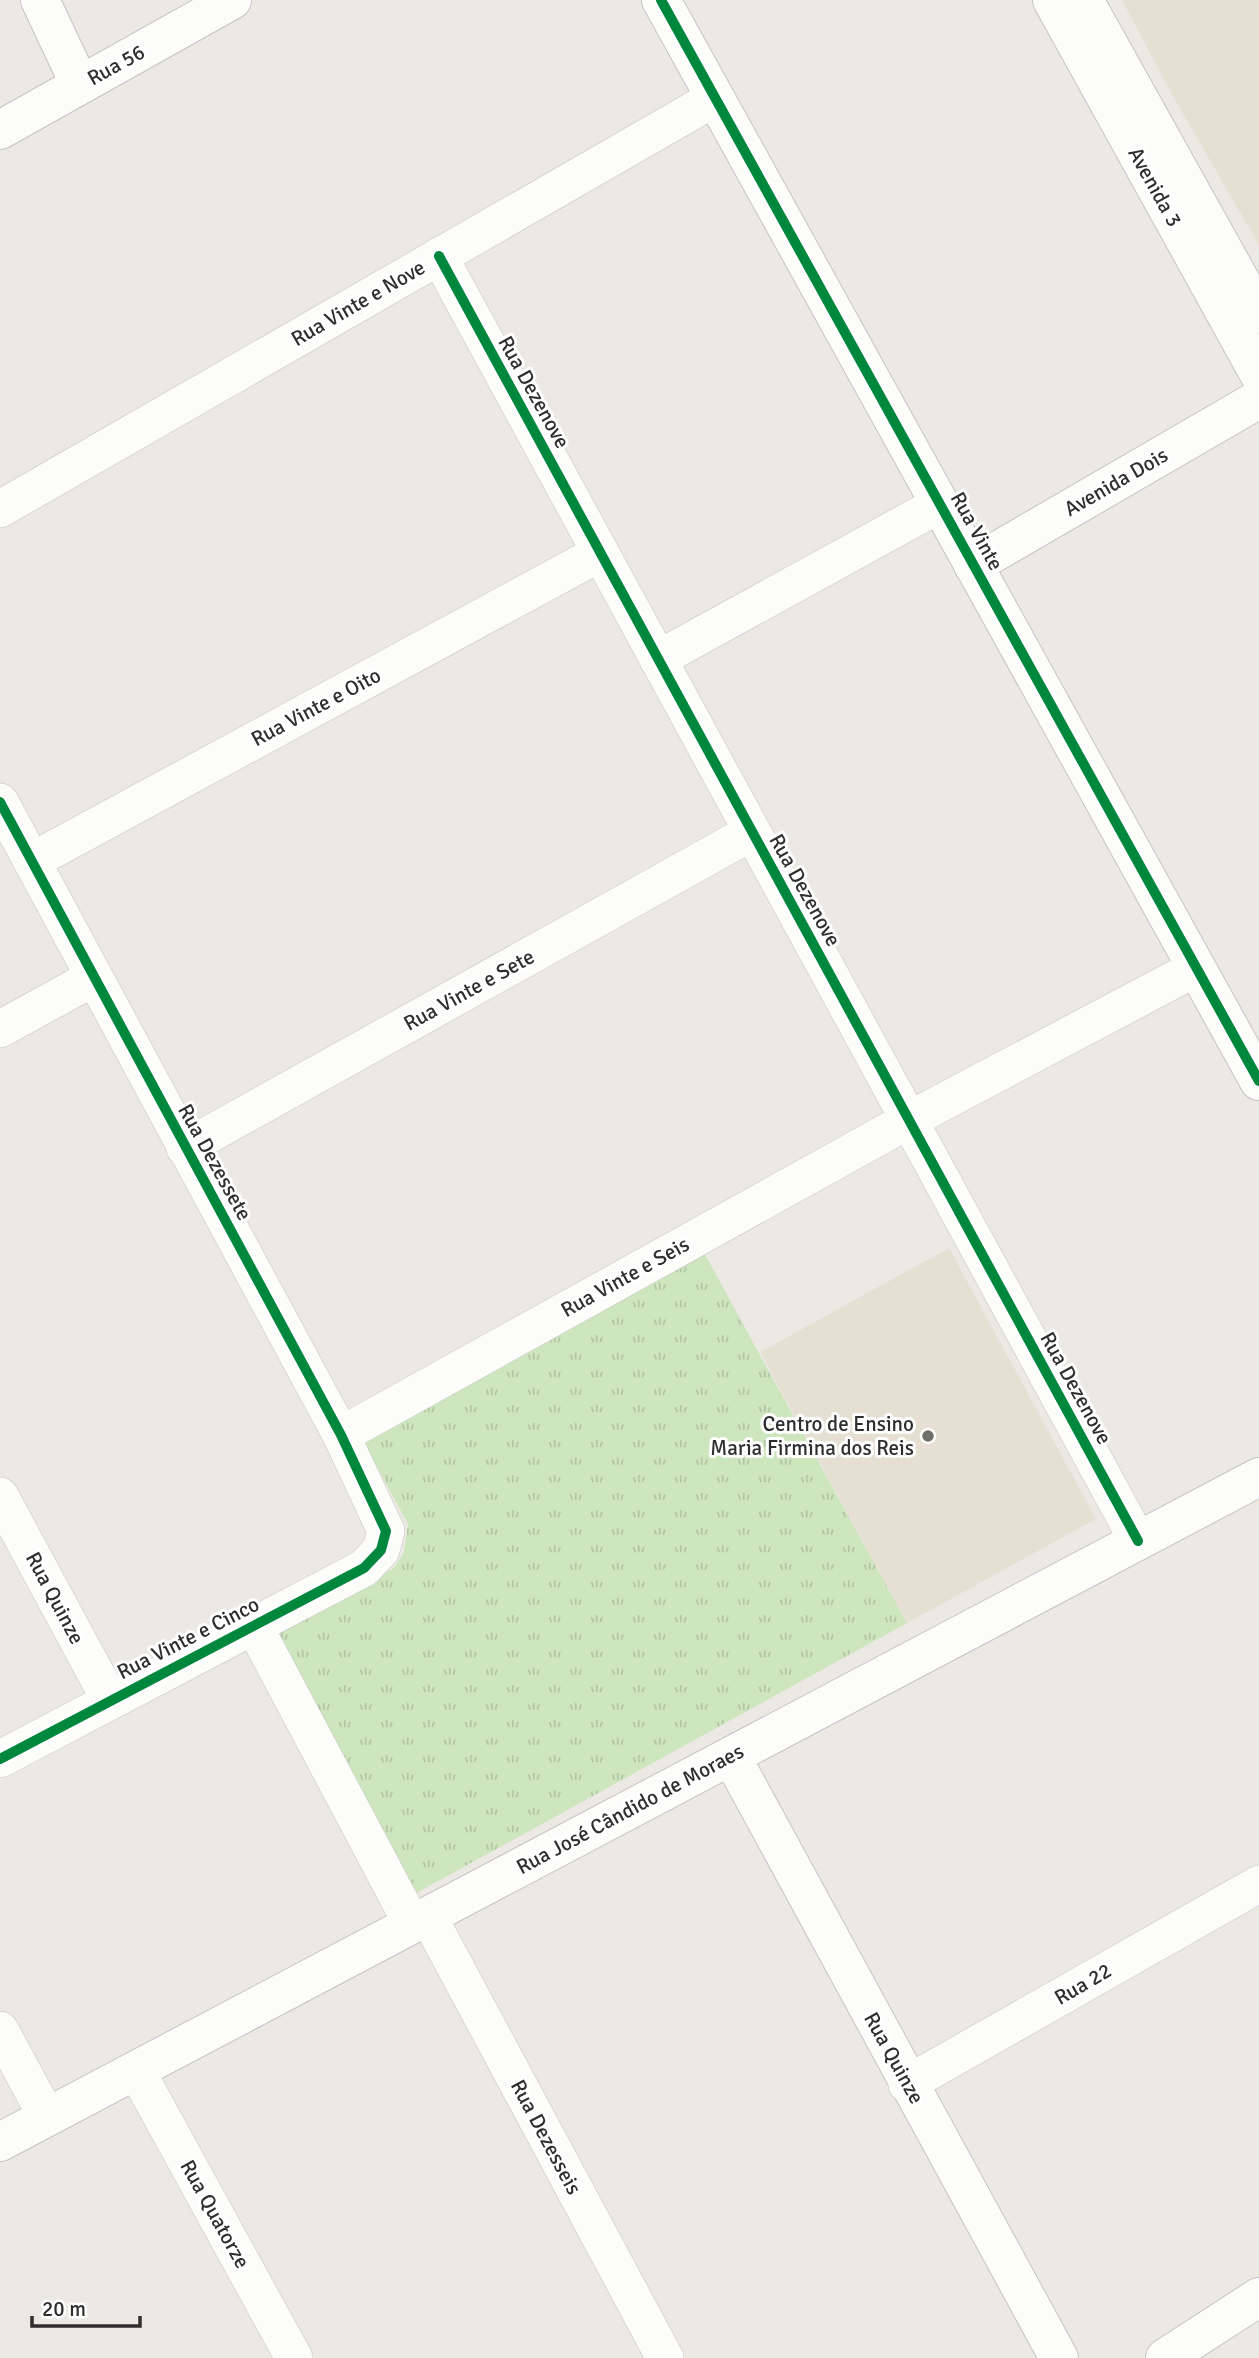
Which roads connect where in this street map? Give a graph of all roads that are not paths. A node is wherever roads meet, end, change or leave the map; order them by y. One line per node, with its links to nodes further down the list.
1 (40, 0): 6 (street)
2 (232, 0): 6 (street, Rua 56)
3 (661, 0): 7 (street, Rua Vinte)
4 (1052, 0): 11 (street, Avenida 3)
5 (1084, 0): 10 (street, Avenida 3)
6 (80, 85): 8 (street, Rua 56)
7 (715, 97): 9 (street, Rua Vinte e Nove); 13 (street, Rua Vinte)
8 (0, 130)
9 (439, 256): 14 (street, Rua Vinte e Nove); 15 (street, Rua Dezenove)
10 (1259, 314)
11 (1259, 374)
12 (1259, 399): 16 (street, Avenida Dois)
13 (940, 504): 16 (street, Rua Vinte); 17 (street)
14 (0, 509)
15 (600, 554): 17 (street, Rua Dezenove); 20 (street, Rua Vinte e Oito)
16 (973, 565): 21 (street, Rua Vinte)
17 (658, 659): 19 (street, Rua Dezenove)
18 (0, 802): 20 (street, Rua Dezessete)
19 (752, 832): 25 (street, Rua Dezenove); 26 (street, Rua Vinte e Sete)
20 (32, 861): 22 (street, Rua Dezessete)
21 (1196, 968): 24 (street, Rua Vinte); 25 (street, Rua Vinte e Seis)
22 (93, 978): 23 (street); 26 (street, Rua Dezessete)
23 (0, 1029)
24 (1259, 1081)
25 (909, 1120): 27 (street, Rua Vinte e Seis); 30 (street, Rua Dezenove)
26 (185, 1149): 27 (street, Rua Dezessete)
27 (341, 1435): 31 (street, Rua Dezessete)
28 (1259, 1477): 30 (street, Rua José Cândido de Moraes)
29 (0, 1496): 33 (street, Rua Quinze)
30 (1138, 1541): 34 (street, Rua José Cândido de Moraes)
31 (385, 1543): 32 (street, Rua Vinte e Cinco)
32 (254, 1626): 33 (street, Rua Vinte e Cinco); 37 (street, Rua Vinte e Cinco)
33 (110, 1700): 35 (street, Rua Vinte e Cinco)
34 (731, 1756): 37 (street, Rua José Cândido de Moraes); 40 (street, Rua Quinze)
35 (0, 1759)
36 (1259, 1884): 40 (street, Rua 22)
37 (420, 1920): 39 (street, Rua José Cândido de Moraes); 45 (street, Rua Dezesseis)
38 (0, 2030): 41 (street)
39 (136, 2070): 41 (street, Rua José Cândido de Moraes); 44 (street, Rua Quatorze)
40 (907, 2084): 46 (street, Rua Quinze)
41 (47, 2117): 42 (street, Rua José Cândido de Moraes)
42 (0, 2142)
43 (1259, 2297): 47 (street)
44 (294, 2358)
45 (664, 2358)
46 (1059, 2358)
47 (1165, 2358)

